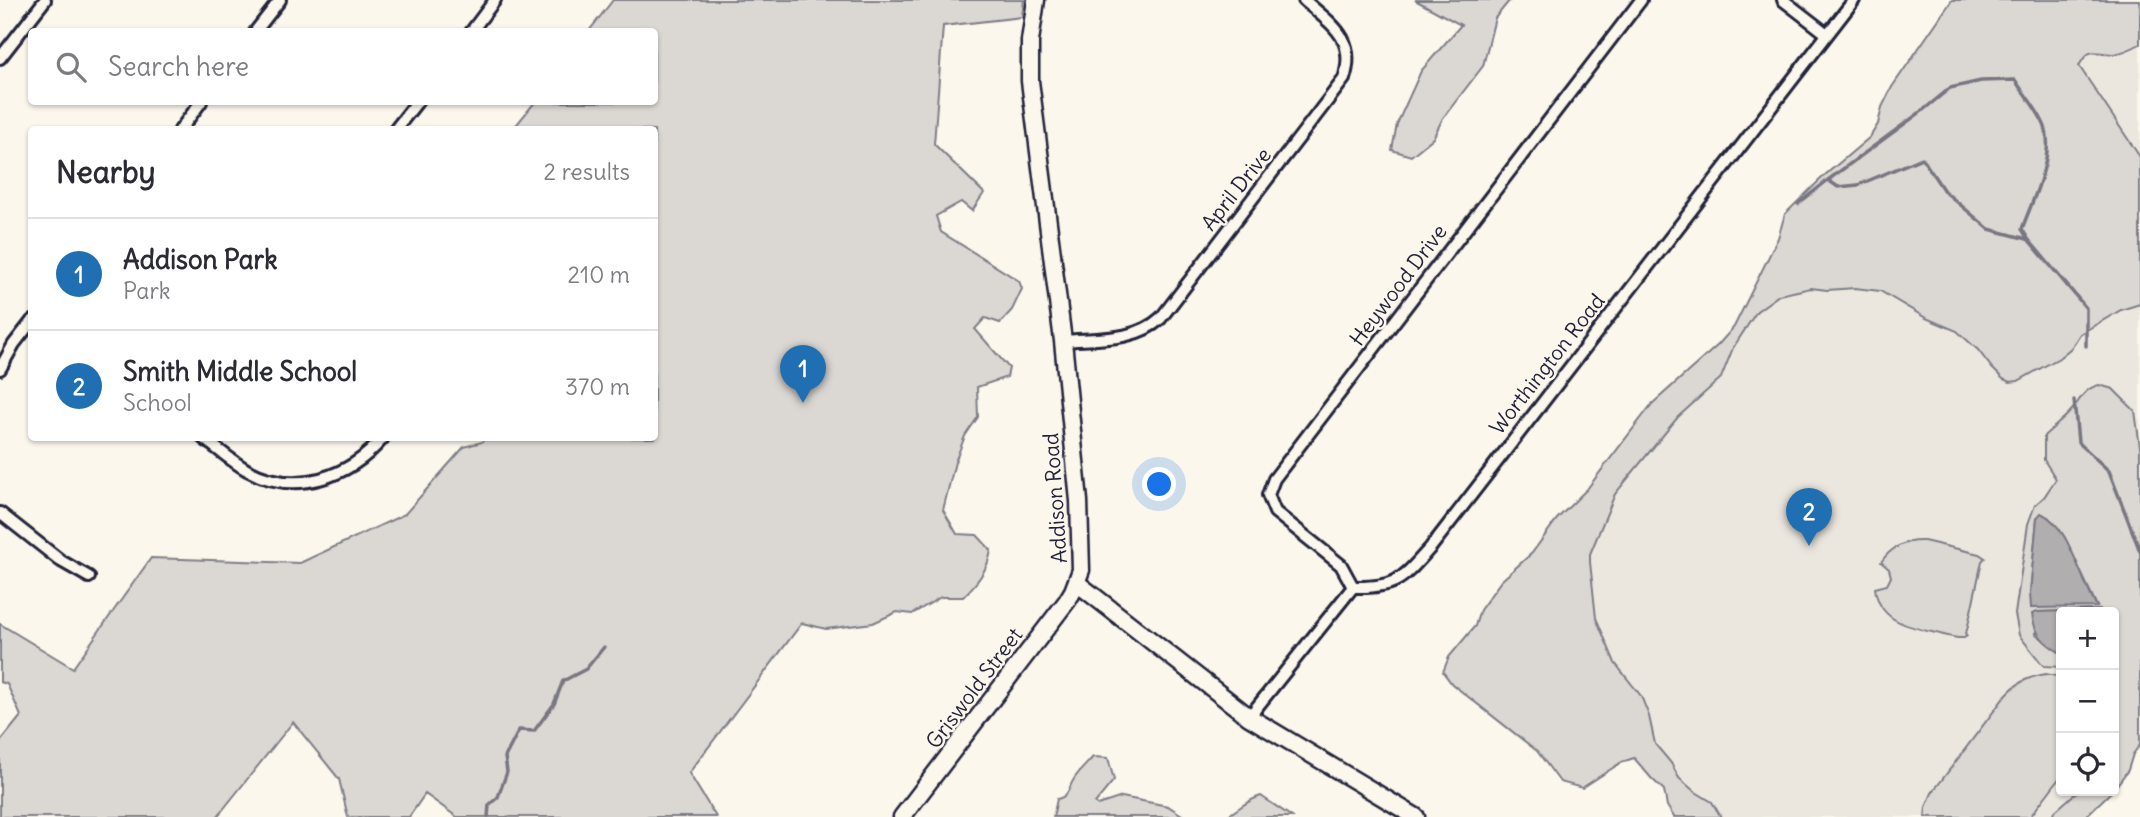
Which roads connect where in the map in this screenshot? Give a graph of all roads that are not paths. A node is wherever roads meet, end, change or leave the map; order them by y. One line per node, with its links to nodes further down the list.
1 (45, 0): 12 (street)
2 (280, 0): 9 (street)
3 (495, 0): 10 (street)
4 (1036, 0): 18 (main road, Addison Road)
5 (1304, 0): 18 (street, April Drive)
6 (1641, 0): 25 (street, Heywood Drive)
7 (1783, 0): 11 (street)
8 (1854, 0): 11 (street, Worthington Road)
9 (258, 28)
10 (474, 28)
11 (1827, 34): 25 (street, Worthington Road)
12 (0, 58)
13 (199, 105): 15 (street)
14 (415, 105): 16 (street)
15 (183, 126)
16 (398, 126)
17 (28, 327): 19 (street)
18 (1063, 341): 24 (main road, Addison Road)
19 (0, 369)
20 (206, 441): 21 (street)
21 (380, 441)
22 (0, 513): 23 (street)
23 (89, 577)
24 (1077, 583): 26 (main road, Addison Road); 27 (main road, Griswold Street)
25 (1353, 587): 26 (street)
26 (1249, 717): 28 (main road, Addison Road)
27 (902, 817)
28 (1416, 817)

